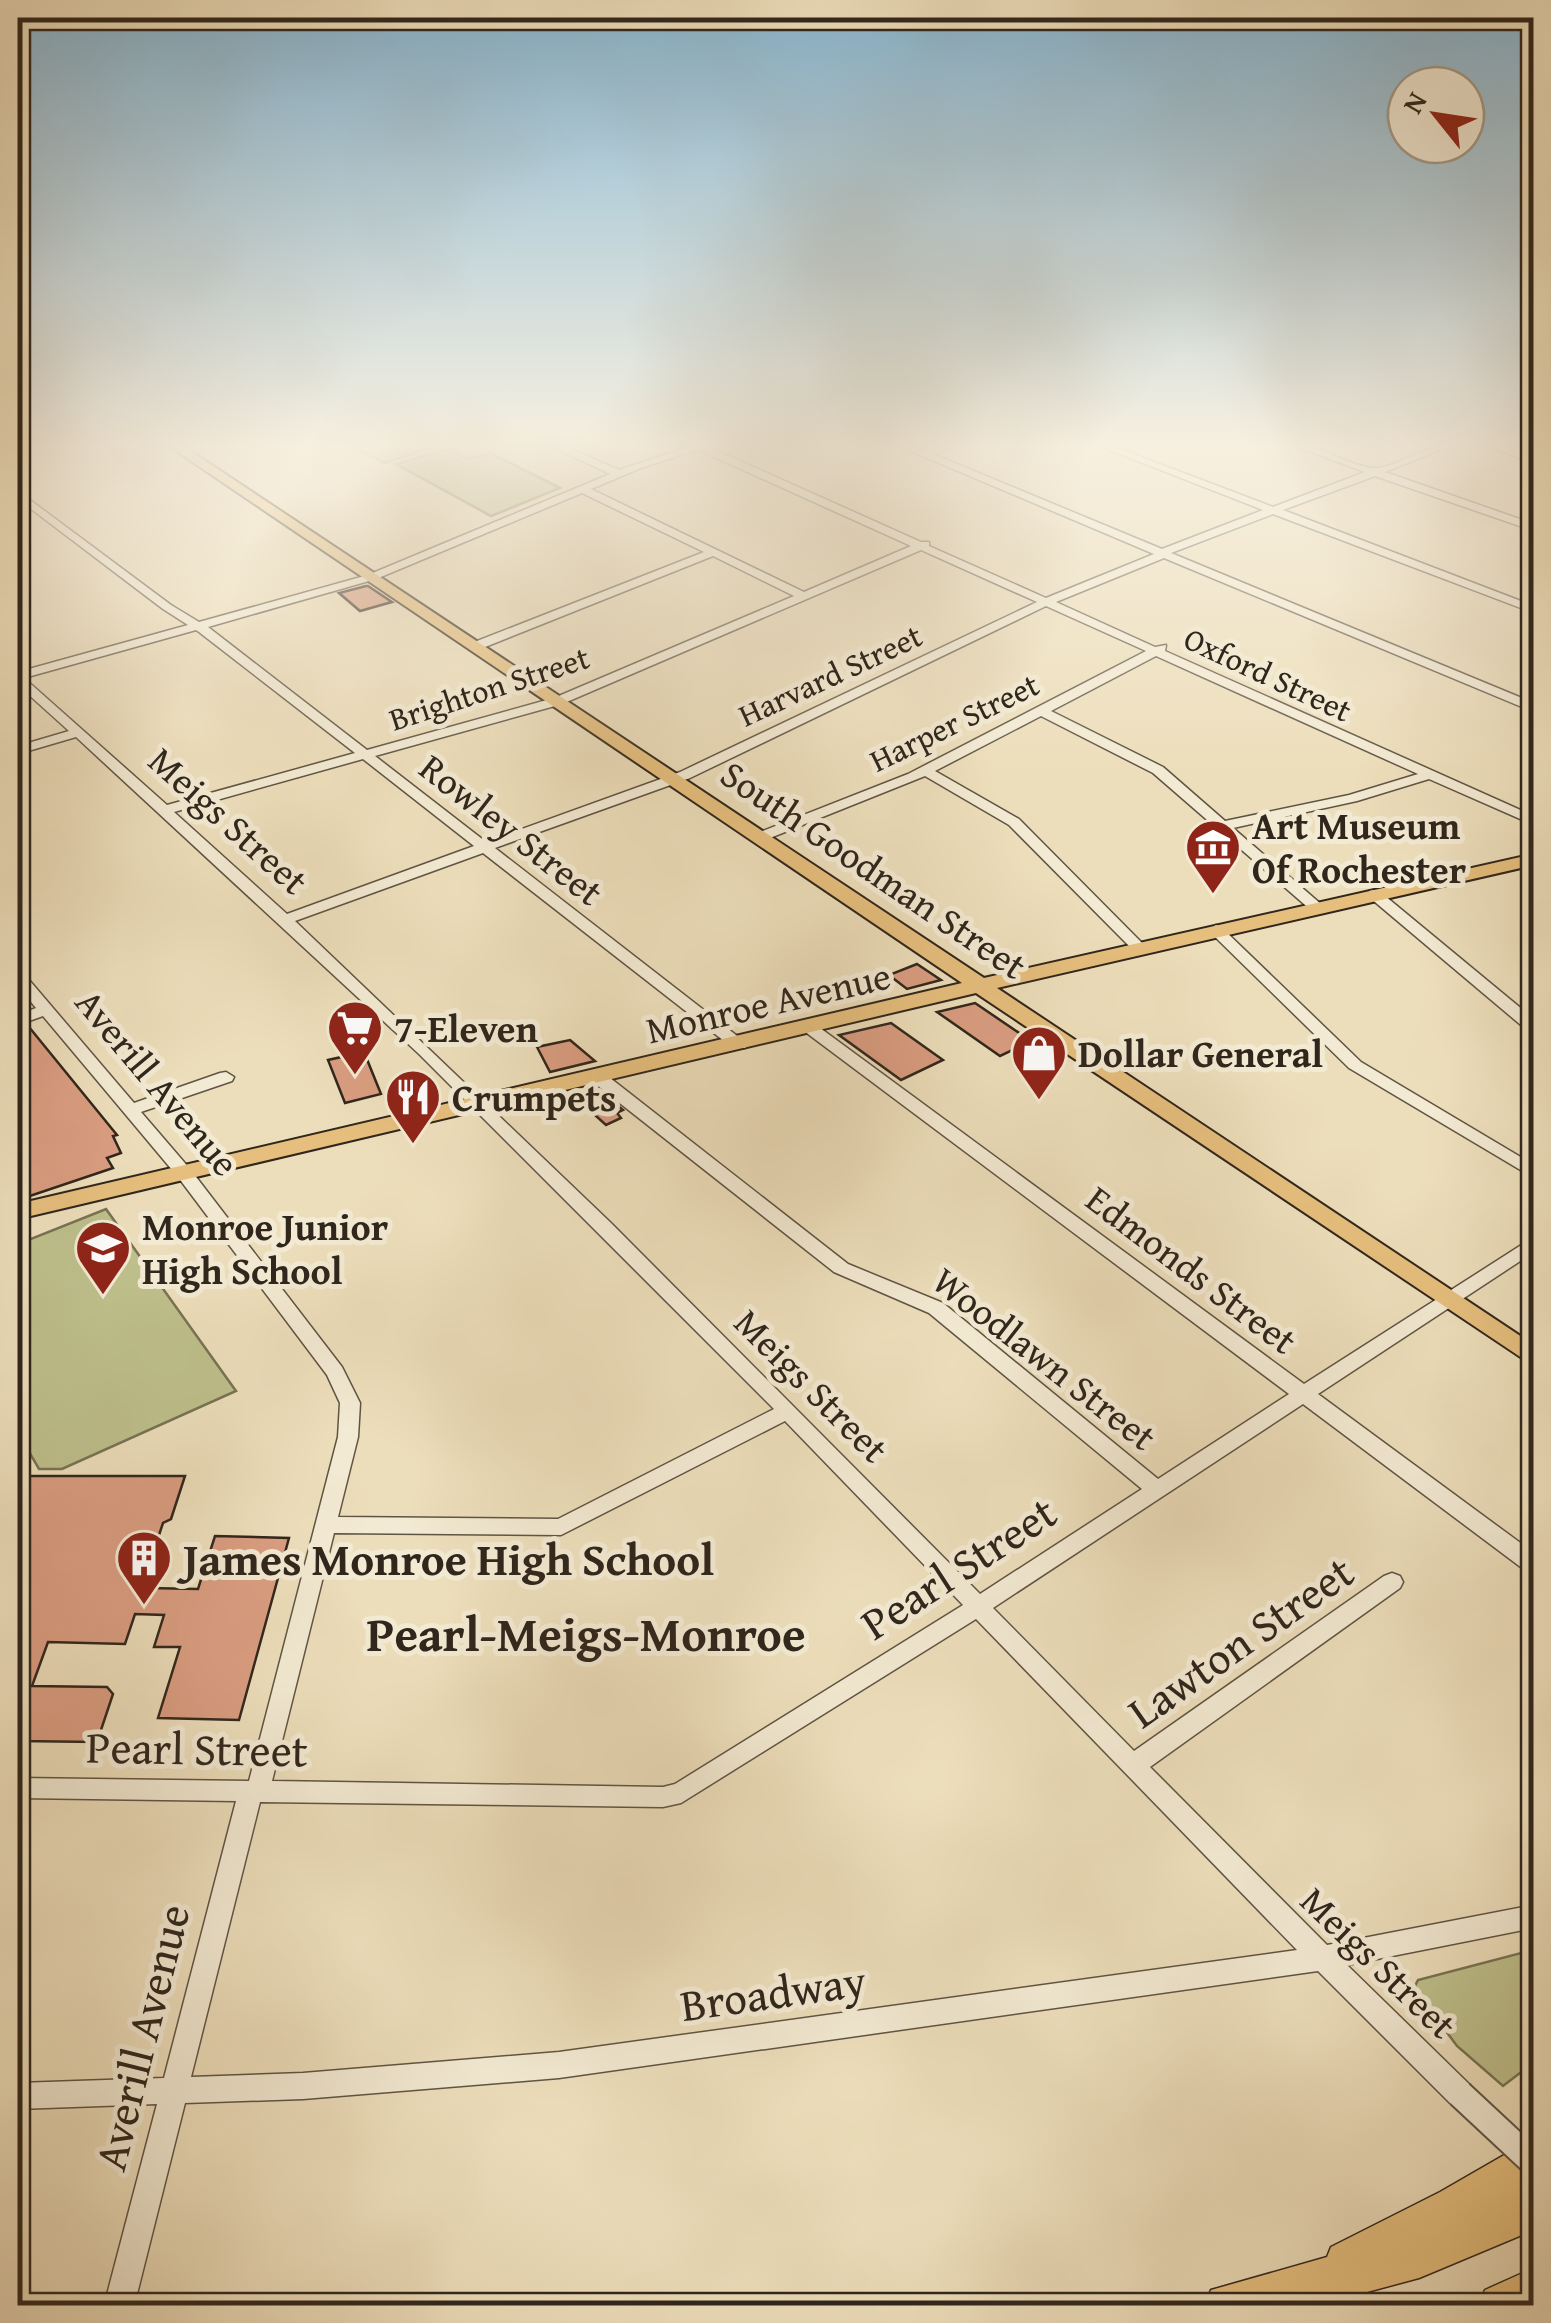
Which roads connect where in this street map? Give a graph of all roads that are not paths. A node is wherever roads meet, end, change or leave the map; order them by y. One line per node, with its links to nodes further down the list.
1 (94, 552): 16 (street)
2 (109, 552): 16 (street)
3 (336, 552): 12 (main road, South Goodman Street)
4 (430, 552): 12 (street)
5 (713, 552): 18 (street)
6 (714, 552): 13 (street)
7 (904, 552): 13 (street, Brighton Street)
8 (947, 552): 14 (street, Oxford Street)
9 (1163, 552): 14 (street, Harvard Street)
10 (1165, 552): 22 (street)
11 (1385, 552): 15 (street)
12 (372, 576): 17 (street); 18 (main road, South Goodman Street)
13 (804, 596): 21 (street, Brighton Street)
14 (1052, 599): 19 (street, Oxford Street); 29 (street, Harvard Street)
15 (1534, 610)
16 (178, 611): 17 (street, Rowley Street)
17 (199, 626): 20 (street); 26 (street, Rowley Street)
18 (476, 646): 21 (main road, South Goodman Street)
19 (1161, 648): 23 (street, Harper Street); 28 (street, Oxford Street)
20 (18, 678): 24 (street, Meigs Street)
21 (558, 701): 26 (street, Brighton Street); 29 (main road, South Goodman Street)
22 (1534, 708)
23 (1042, 711): 27 (street, Harper Street); 32 (street)
24 (78, 733): 25 (street); 30 (street, Meigs Street)
25 (18, 750)
26 (365, 755): 30 (street, Brighton Street); 34 (street, Rowley Street)
27 (926, 771): 33 (street, Harper Street); 40 (street)
28 (1432, 774): 31 (street, Oxford Street); 32 (street)
29 (675, 779): 33 (main road, South Goodman Street); 34 (street, Harvard Street)
30 (162, 810): 38 (street, Meigs Street)
31 (1534, 821)
32 (1223, 826): 37 (street)
33 (760, 837): 42 (main road, South Goodman Street)
34 (484, 848): 38 (street, Harvard Street); 47 (street, Rowley Street)
35 (1532, 861): 36 (main road, Monroe Avenue)
36 (1374, 894): 37 (main road, Monroe Avenue); 46 (street)
37 (1317, 908): 39 (main road, Monroe Avenue)
38 (283, 920): 50 (street, Meigs Street)
39 (1216, 930): 40 (main road, Monroe Avenue); 52 (street)
40 (1139, 948): 42 (main road, Monroe Avenue)
41 (21, 986): 43 (street, Averill Avenue)
42 (979, 988): 45 (main road, Monroe Avenue); 56 (main road, South Goodman Street)
43 (46, 1010): 44 (street); 51 (street, Averill Avenue)
44 (18, 1020)
45 (810, 1028): 47 (main road, Monroe Avenue); 58 (street, Edmonds Street)
46 (1534, 1028)
47 (738, 1045): 49 (main road, Monroe Avenue)
48 (226, 1076): 51 (street)
49 (599, 1078): 50 (main road, Monroe Avenue); 60 (street, Woodlawn Street)
50 (482, 1106): 53 (main road, Monroe Avenue); 59 (street, Meigs Street)
51 (129, 1110): 53 (street, Averill Avenue)
52 (1534, 1172)
53 (184, 1173): 54 (main road, Monroe Avenue); 61 (street, Averill Avenue)
54 (18, 1212)
55 (1534, 1243): 56 (street, Pearl Street)
56 (1447, 1300): 57 (main road, South Goodman Street); 58 (street, Pearl Street)
57 (1534, 1356)
58 (1304, 1395): 60 (street, Pearl Street); 62 (street, Edmonds Street)
59 (786, 1412): 61 (street); 64 (street, Meigs Street)
60 (1156, 1489): 64 (street, Pearl Street)
61 (326, 1525): 67 (street, Averill Avenue)
62 (1534, 1565)
63 (1392, 1582): 65 (street, Lawton Street)
64 (979, 1606): 65 (street, Meigs Street); 67 (street, Pearl Street)
65 (1135, 1764): 69 (street, Meigs Street)
66 (18, 1788): 67 (street, Pearl Street)
67 (254, 1791): 70 (street, Averill Avenue)
68 (1534, 1916): 69 (street, Broadway)
69 (1322, 1958): 70 (street, Broadway); 72 (street, Meigs Street, bridge)
70 (172, 2091): 71 (street, Broadway); 76 (street, Averill Avenue)
71 (18, 2096)
72 (1534, 2161): 75 (highway)
73 (1534, 2207): 75 (highway)
74 (1534, 2291): 78 (highway)
75 (1272, 2295): 77 (highway)
76 (119, 2306)
77 (1227, 2306)
78 (1501, 2306)

